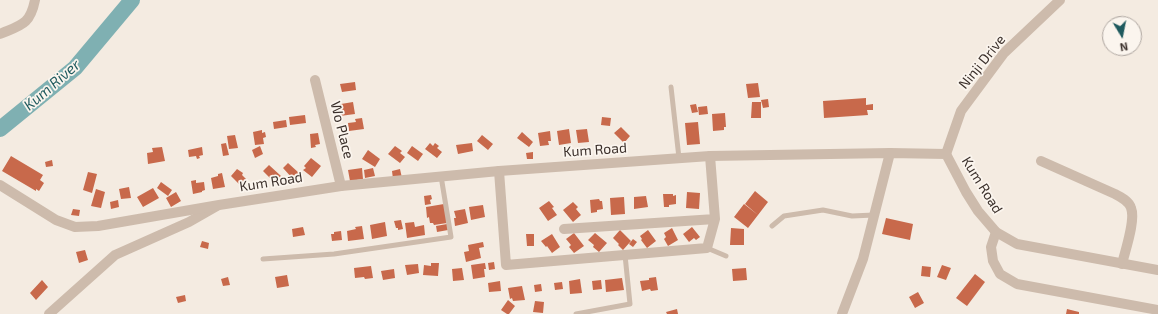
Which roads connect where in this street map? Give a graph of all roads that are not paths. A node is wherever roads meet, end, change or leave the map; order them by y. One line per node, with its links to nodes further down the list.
1 (35, 0): 3 (street)
2 (1060, 0): 7 (street, Ninji Drive)
3 (0, 34)
4 (315, 80): 14 (street, Wo Place)
5 (671, 87): 9 (lane)
6 (890, 153): 7 (street, Kum Road); 8 (street, Kum Road); 16 (street)
7 (946, 154): 20 (street, Kum Road)
8 (710, 156): 9 (street, Kum Road); 17 (street)
9 (679, 158): 11 (street, Kum Road)
10 (1041, 161): 25 (street)
11 (498, 171): 12 (street, Kum Road); 22 (street)
12 (441, 176): 14 (street, Kum Road); 24 (lane)
13 (0, 185): 15 (street, Kum Road)
14 (341, 186): 15 (street, Kum Road)
15 (219, 205): 28 (street)
16 (874, 215): 18 (lane); 30 (street)
17 (715, 219): 19 (street); 21 (street)
18 (772, 226)
19 (564, 229)
20 (996, 232): 25 (street, Kum Road); 27 (street)
21 (707, 248): 22 (street); 23 (lane)
22 (625, 255): 29 (lane)
23 (726, 256)
24 (263, 259)
25 (1122, 264): 26 (street, Kum Road)
26 (1158, 270)
27 (1158, 310)
28 (48, 314)
29 (576, 314)
30 (842, 314)

